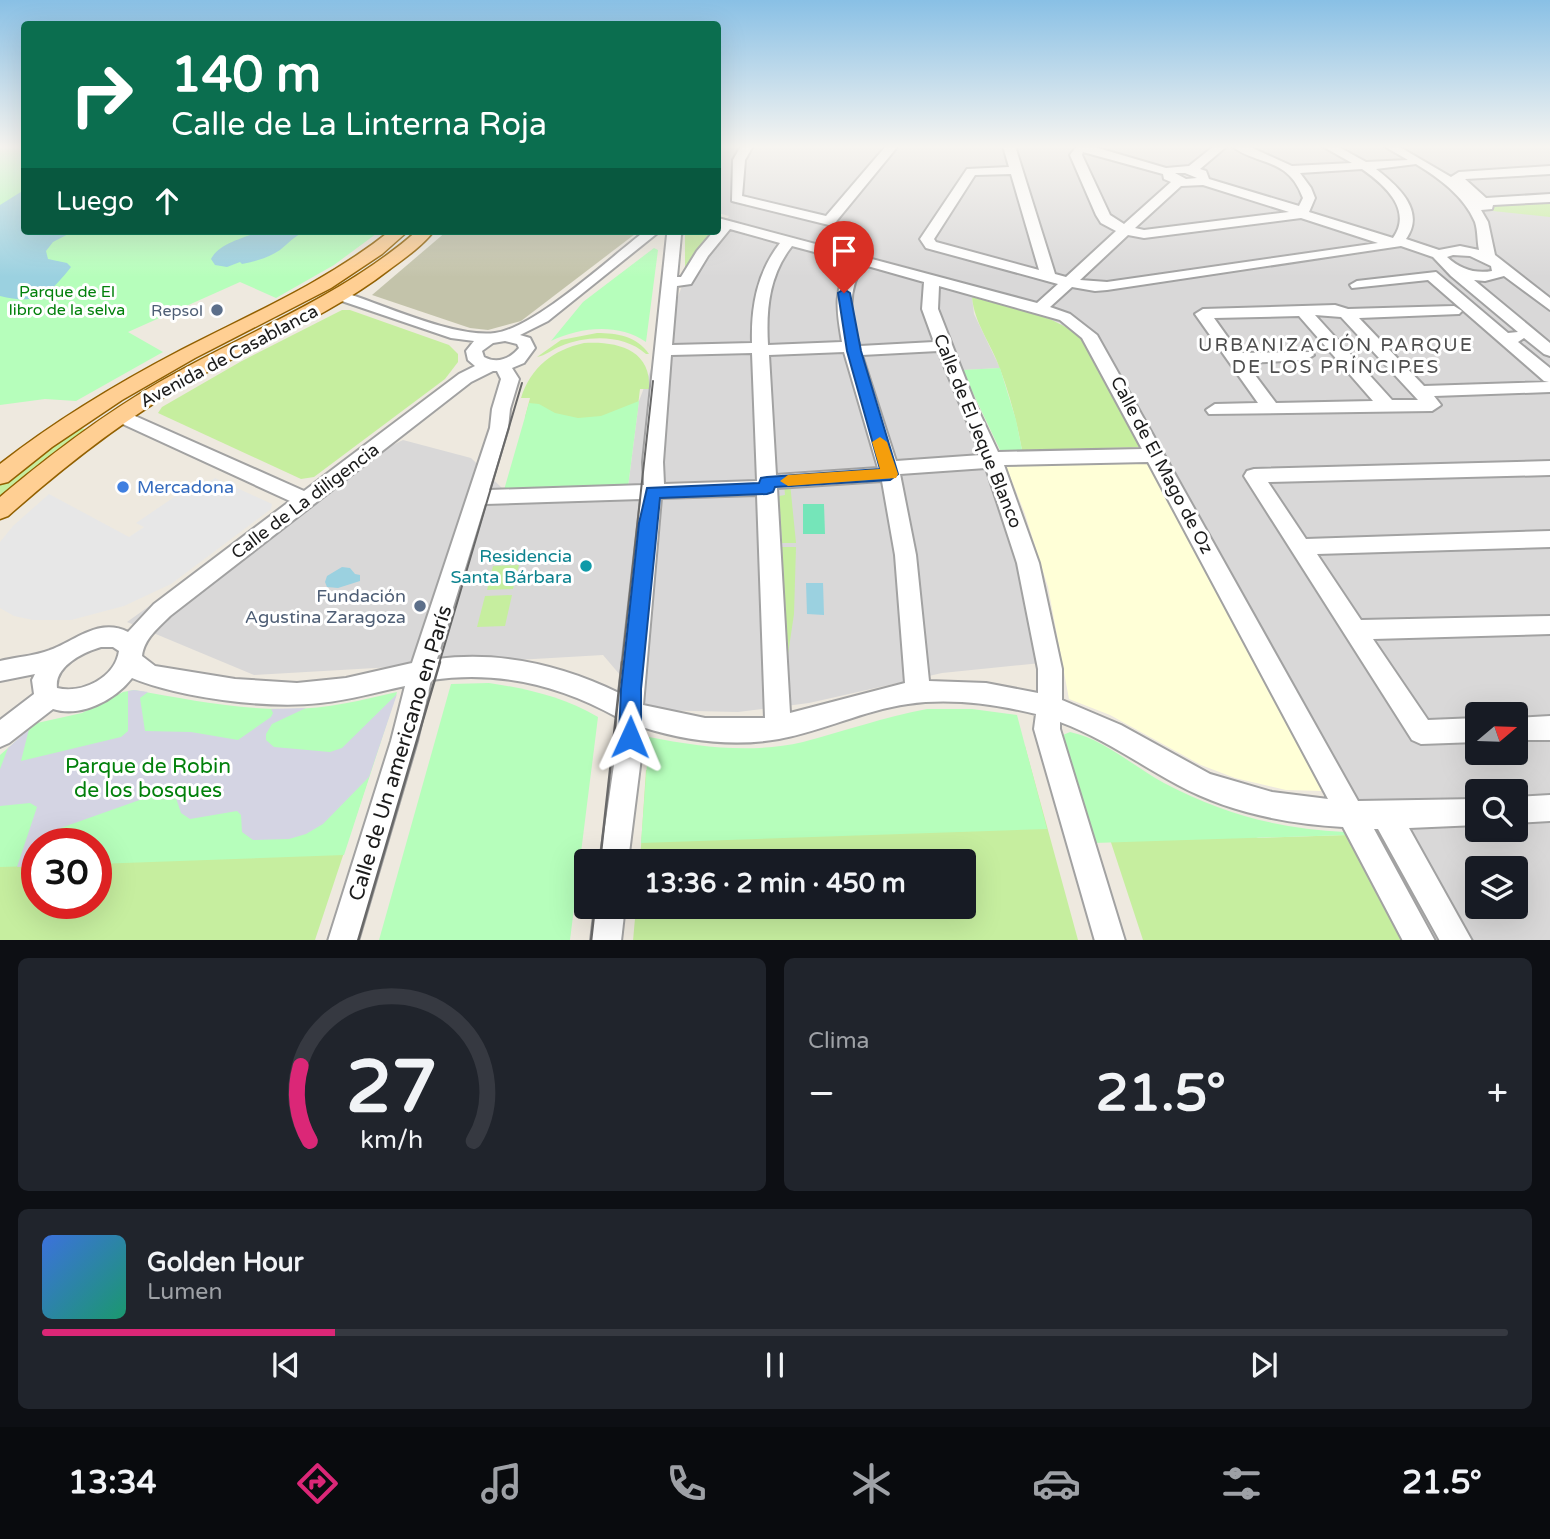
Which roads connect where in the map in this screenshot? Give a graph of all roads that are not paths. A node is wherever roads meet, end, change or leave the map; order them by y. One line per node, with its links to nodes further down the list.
1 (737, 190): 2 (street)
2 (855, 190)
3 (959, 190): 29 (street)
4 (1021, 190): 29 (street)
5 (1091, 190): 17 (street)
6 (1161, 190): 17 (street)
7 (1232, 190): 15 (street)
8 (1307, 190): 15 (street)
9 (1392, 190): 24 (street)
10 (1446, 190): 25 (street)
11 (1459, 190): 14 (street)
12 (1466, 190): 14 (street)
13 (1550, 198): 14 (street)
14 (1478, 204): 28 (street)
15 (1303, 212): 17 (street); 24 (street)
16 (722, 223): 23 (street, Calle de El Mago de Oz)
17 (1124, 230): 32 (street)
18 (395, 235): 62 (main road, Avenida de Casablanca)
19 (422, 235): 34 (main road, Avenida de Casablanca)
20 (648, 235): 41 (street)
21 (677, 235): 31 (street)
22 (714, 235): 31 (street)
23 (790, 240): 26 (street, Calle de El Mago de Oz); 44 (street)
24 (1398, 241): 27 (street); 32 (street)
25 (1457, 250): 27 (street); 28 (street)
26 (861, 260): 30 (street, Calle de El Mago de Oz); 45 (street)
27 (1445, 261): 28 (street); 40 (street)
28 (1496, 264): 35 (street)
29 (1048, 276): 32 (street)
30 (932, 278): 36 (street, Calle de El Mago de Oz); 43 (street, Calle de El Jeque Blanco)
31 (671, 282): 46 (street)
32 (1068, 282): 36 (street)
33 (1357, 285): 42 (street)
34 (341, 296): 41 (street); 57 (main road, Avenida de Casablanca)
35 (1550, 305)
36 (1040, 308): 58 (street, Calle de El Mago de Oz)
37 (1303, 311): 39 (street); 49 (street); 54 (street)
38 (1454, 311): 39 (street)
39 (1346, 314): 53 (street)
40 (1532, 336): 42 (street); 47 (street)
41 (499, 337): 50 (street, Calle de Un americano en París); 50 (street, Calle de La diligencia)
42 (1504, 338): 51 (street)
43 (943, 346): 45 (street); 59 (street, Calle de El Jeque Blanco)
44 (761, 349): 45 (street); 46 (street); 63 (street)
45 (853, 349): 61 (street)
46 (664, 350): 64 (street)
47 (1550, 351)
48 (1306, 355): 49 (street)
49 (1236, 358): 55 (street)
50 (495, 365): 65 (street, Calle de Un americano en París); 66 (street, Calle de La diligencia)
51 (1550, 377)
52 (1550, 387): 53 (street)
53 (1420, 391): 54 (street)
54 (1387, 406): 55 (street)
55 (1271, 409): 56 (street)
56 (1216, 410)
57 (120, 416): 66 (street); 67 (main road, Avenida de Casablanca)
58 (1157, 455): 59 (street); 88 (street, Calle de El Mago de Oz)
59 (992, 460): 61 (street); 78 (street, Calle de El Jeque Blanco)
60 (1550, 468): 69 (street)
61 (889, 471): 63 (street); 77 (street)
62 (0, 476)
63 (767, 485): 64 (street); 80 (street)
64 (653, 492): 65 (street); 79 (street)
65 (476, 497): 74 (street, Calle de Un americano en París)
66 (306, 500): 72 (street, Calle de La diligencia)
67 (0, 510)
68 (1550, 539): 69 (street)
69 (1301, 547): 71 (street)
70 (1550, 625): 71 (street)
71 (1355, 630): 83 (street)
72 (130, 654): 74 (street); 75 (street); 75 (street, Calle de La diligencia)
73 (0, 671): 75 (street)
74 (422, 672): 79 (street); 92 (street, Calle de Un americano en París)
75 (50, 679): 76 (street); 84 (street)
76 (0, 682)
77 (918, 692): 78 (street); 80 (street)
78 (1048, 708): 88 (street); 94 (street, Calle de El Jeque Blanco)
79 (630, 711): 80 (street); 90 (street)
80 (778, 727)
81 (1550, 728): 82 (street)
82 (1528, 729)
83 (1465, 730)
84 (0, 735)
85 (1550, 808): 86 (street)
86 (1528, 809)
87 (1465, 813): 89 (street)
88 (1351, 815): 89 (street); 95 (street, Calle de El Mago de Oz)
89 (1387, 817): 96 (street)
90 (615, 849)
91 (608, 919): 93 (street)
92 (343, 940)
93 (606, 940)
94 (1110, 940)
95 (1420, 940)
96 (1457, 940)

